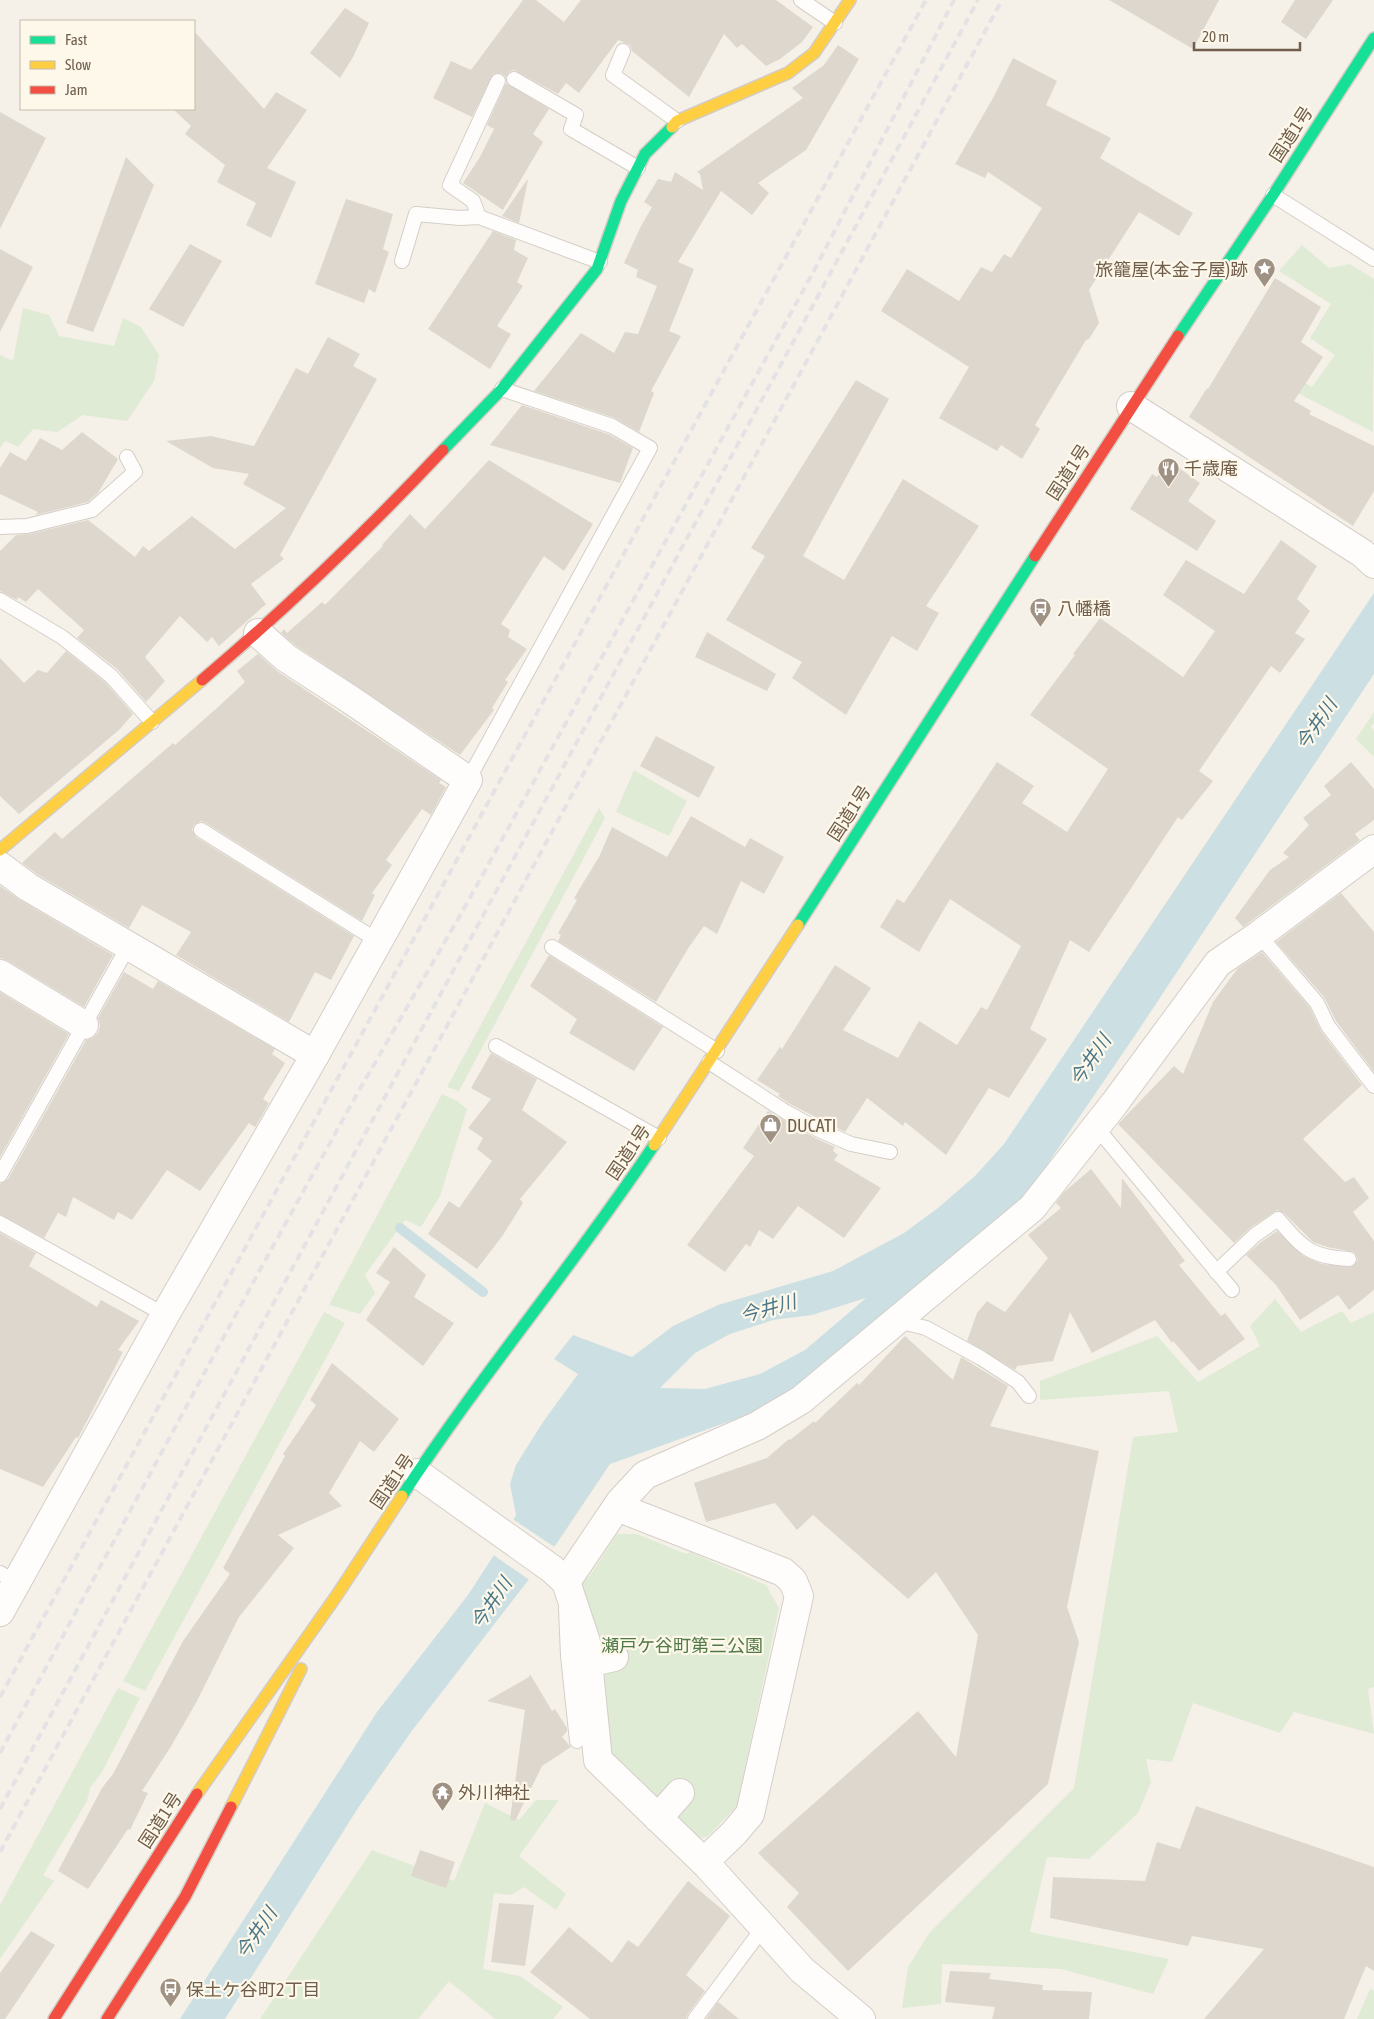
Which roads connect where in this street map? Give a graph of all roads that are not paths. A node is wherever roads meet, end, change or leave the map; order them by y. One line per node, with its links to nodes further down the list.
1 (801, 0): 3 (lane)
2 (850, 0): 3 (main road)
3 (835, 22): 8 (main road)
4 (1374, 38): 10 (main road, 国道1号)
5 (623, 51): 8 (lane)
6 (514, 79): 9 (lane)
7 (498, 81): 11 (lane)
8 (677, 121): 9 (main road)
9 (638, 168): 14 (main road)
10 (1273, 195): 12 (lane); 16 (main road, 国道1号)
11 (479, 217): 13 (lane); 14 (lane)
12 (1374, 259)
13 (402, 261)
14 (600, 262): 15 (main road)
15 (502, 389): 21 (main road); 23 (lane)
16 (1131, 406): 19 (street); 36 (main road, 国道1号)
17 (127, 457): 18 (lane)
18 (0, 527)
19 (1374, 564)
20 (0, 600): 22 (lane)
21 (258, 633): 22 (main road); 23 (street)
22 (152, 722): 26 (main road)
23 (468, 780): 29 (street)
24 (201, 830): 29 (lane)
25 (1374, 849): 28 (street)
26 (0, 850)
27 (0, 866): 30 (street)
28 (1260, 935): 37 (lane); 38 (street)
29 (378, 940): 35 (street)
30 (129, 945): 33 (lane); 35 (street)
31 (552, 947): 36 (lane)
32 (0, 974): 33 (street)
33 (84, 1025): 41 (lane)
34 (496, 1046): 39 (lane)
35 (315, 1055): 46 (street)
36 (713, 1056): 39 (main road, 国道1号); 40 (lane)
37 (1374, 1086)
38 (1096, 1127): 44 (lane); 47 (street)
39 (659, 1138): 49 (main road, 国道1号)
40 (890, 1152)
41 (0, 1176)
42 (0, 1223): 46 (lane)
43 (1349, 1258): 44 (lane)
44 (1216, 1272): 45 (lane)
45 (1232, 1290)
46 (165, 1315): 52 (street)
47 (898, 1321): 48 (lane); 50 (street)
48 (1029, 1396)
49 (417, 1473): 51 (street); 53 (main road, 国道1号)
50 (617, 1507): 51 (street); 60 (street)
51 (559, 1576): 56 (street); 57 (lane)
52 (8, 1578): 54 (street)
53 (337, 1595): 62 (main road, 国道1号); 63 (main road, 国道1号)
54 (0, 1612)
55 (614, 1658): 56 (street)
56 (588, 1662): 59 (street)
57 (577, 1741)
58 (680, 1793): 59 (street)
59 (658, 1818): 60 (street)
60 (704, 1862): 61 (street)
61 (763, 1928): 64 (lane); 65 (street)
62 (54, 2019)
63 (107, 2019)
64 (695, 2019)
65 (860, 2019)

